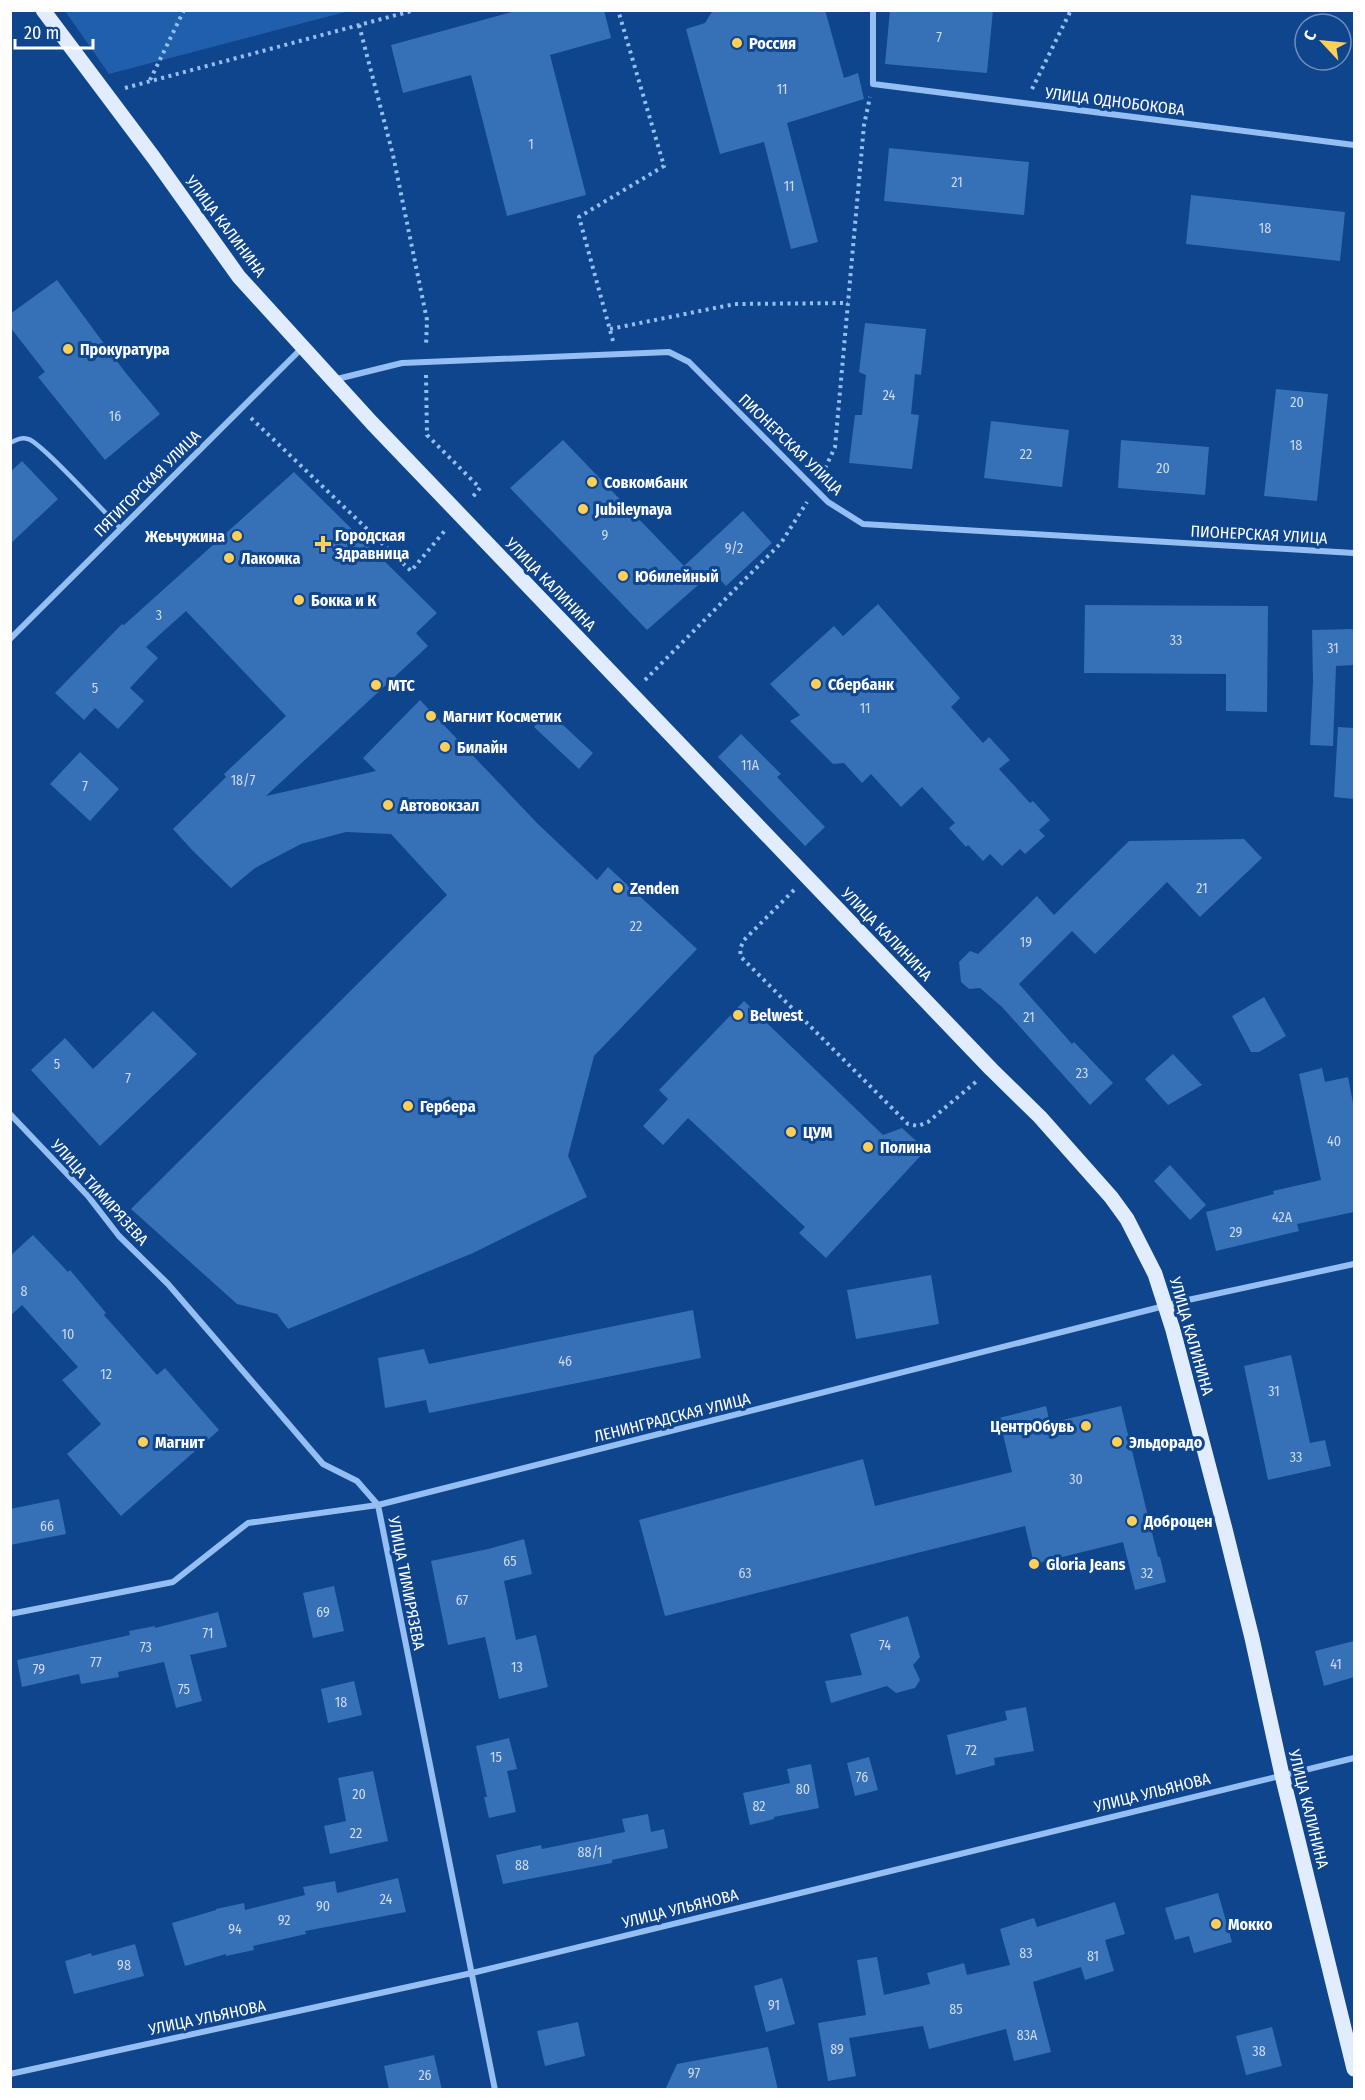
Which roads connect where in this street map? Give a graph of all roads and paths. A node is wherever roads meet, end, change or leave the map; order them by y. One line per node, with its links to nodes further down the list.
1 (43, 10): 9 (main road, УЛИЦА КАЛИНИНА)
2 (184, 10): 7 (path)
3 (416, 10): 7 (path)
4 (618, 10): 13 (path)
5 (873, 10): 8 (street)
6 (1071, 10): 10 (path)
7 (150, 81): 9 (path)
8 (873, 84): 10 (street, УЛИЦА ОДНОБОКОВА); 12 (path)
9 (110, 99): 14 (main road, УЛИЦА КАЛИНИНА)
10 (1025, 103): 11 (street, УЛИЦА ОДНОБОКОВА)
11 (1354, 145)
12 (848, 303): 13 (path); 18 (path)
13 (610, 328): 15 (path)
14 (303, 347): 16 (main road, УЛИЦА КАЛИНИНА); 19 (street, ПЯТИГОРСКАЯ УЛИЦА)
15 (617, 354): 16 (street, ПИОНЕРСКАЯ УЛИЦА); 18 (street, ПИОНЕРСКАЯ УЛИЦА)
16 (332, 380): 22 (main road, УЛИЦА КАЛИНИНА)
17 (10, 443): 19 (lane)
18 (815, 489): 20 (street, ПИОНЕРСКАЯ УЛИЦА); 22 (path)
19 (121, 529): 21 (street, ПЯТИГОРСКАЯ УЛИЦА)
20 (1354, 553)
21 (10, 639)
22 (632, 694): 23 (main road, УЛИЦА КАЛИНИНА)
23 (807, 877): 24 (main road, УЛИЦА КАЛИНИНА); 24 (path)
24 (992, 1069): 27 (main road, УЛИЦА КАЛИНИНА)
25 (10, 1114): 28 (street, УЛИЦА ТИМИРЯЗЕВА)
26 (1354, 1264): 27 (street, ЛЕНИНГРАДСКАЯ УЛИЦА)
27 (1167, 1306): 28 (street, ЛЕНИНГРАДСКАЯ УЛИЦА); 31 (main road, УЛИЦА КАЛИНИНА)
28 (378, 1505): 29 (street, ЛЕНИНГРАДСКАЯ УЛИЦА); 32 (street, УЛИЦА ТИМИРЯЗЕВА)
29 (10, 1614)
30 (1354, 1758): 31 (street, УЛИЦА УЛЬЯНОВА)
31 (1282, 1774): 32 (street, УЛИЦА УЛЬЯНОВА); 33 (main road, УЛИЦА КАЛИНИНА)
32 (472, 1973): 34 (street, УЛИЦА УЛЬЯНОВА); 35 (street, УЛИЦА ТИМИРЯЗЕВА)
33 (1354, 2069)
34 (10, 2074)
35 (495, 2090)

